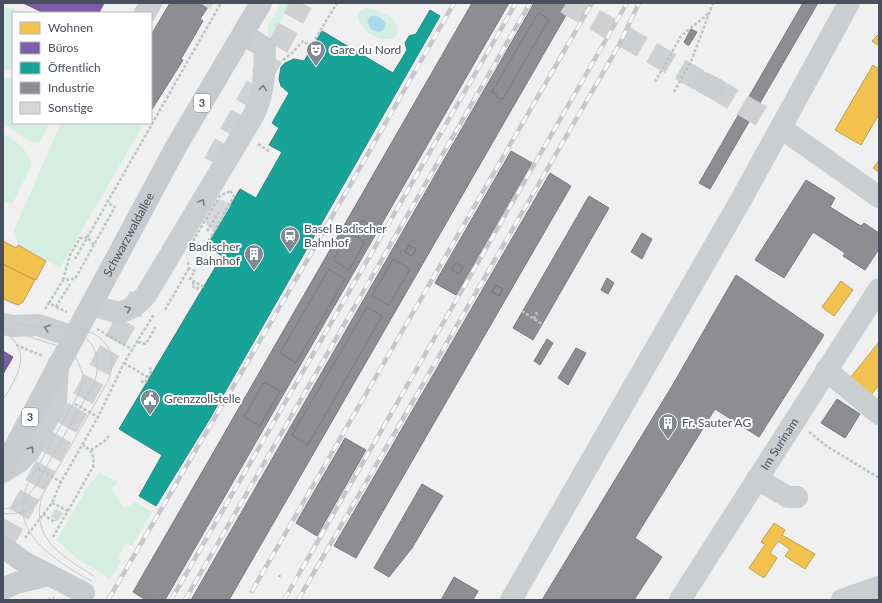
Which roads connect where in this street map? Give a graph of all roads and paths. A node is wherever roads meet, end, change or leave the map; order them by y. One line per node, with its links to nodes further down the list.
1 (151, 3): 7 (street)
2 (221, 3): 18 (path)
3 (261, 3): 9 (main road, Schwarzwaldallee / 3)
4 (337, 3): 10 (path)
5 (713, 3): 8 (path)
6 (849, 3): 13 (street)
7 (146, 12)
8 (708, 14): 11 (path); 12 (path)
9 (243, 34): 35 (main road, Schwarzwaldallee / 3); 35 (street, one-way to 9)
10 (280, 64)
11 (655, 82)
12 (674, 92)
13 (780, 123): 17 (street); 76 (street)
14 (254, 142): 15 (path)
15 (269, 151)
16 (230, 191): 19 (path)
17 (879, 197)
18 (108, 203): 21 (path); 23 (path)
19 (222, 218): 20 (path); 22 (path)
20 (211, 226)
21 (87, 237): 23 (path); 24 (path); 27 (path)
22 (196, 244)
23 (94, 245): 27 (path)
24 (75, 259)
25 (187, 259): 26 (path)
26 (189, 268): 28 (path); 36 (path)
27 (63, 280): 34 (path)
28 (194, 282): 30 (path); 30 (path)
29 (70, 284): 33 (path)
30 (200, 285): 31 (path)
31 (204, 287)
32 (879, 289): 49 (street, Im Surinam)
33 (61, 299)
34 (49, 303)
35 (92, 303): 44 (main road, Schwarzwaldallee / 3)
36 (165, 310)
37 (522, 311): 40 (path)
38 (537, 312): 40 (path)
39 (154, 314): 45 (path)
40 (534, 319): 41 (path)
41 (542, 324)
42 (156, 326): 45 (path)
43 (7, 333): 44 (street, one-way to 43); 46 (path)
44 (74, 337): 46 (main road, Schwarzwaldallee / 3)
45 (138, 342): 47 (path)
46 (59, 363): 60 (main road, Schwarzwaldallee / 3)
47 (124, 363): 50 (path); 54 (path)
48 (149, 368): 50 (path)
49 (826, 370): 53 (street); 55 (street, Im Surinam)
50 (149, 377): 51 (path)
51 (141, 381)
52 (83, 409): 54 (path)
53 (879, 414)
54 (98, 417): 57 (path)
55 (794, 421): 61 (path); 62 (street, Im Surinam)
56 (110, 434): 58 (path)
57 (82, 445): 58 (path); 63 (path)
58 (91, 450): 66 (path)
59 (36, 467): 63 (path)
60 (3, 470)
61 (879, 478)
62 (757, 479): 64 (street); 77 (street, Im Surinam)
63 (61, 482): 65 (path)
64 (797, 497)
65 (52, 502): 66 (path); 67 (path)
66 (68, 511): 69 (path)
67 (43, 514): 68 (path); 70 (path)
68 (55, 520)
69 (53, 537)
70 (25, 538)
71 (3, 547): 72 (main road)
72 (49, 575): 74 (main road); 75 (main road)
73 (879, 587): 78 (street)
74 (3, 589)
75 (84, 594)
76 (511, 600)
77 (680, 600)
78 (842, 600)

